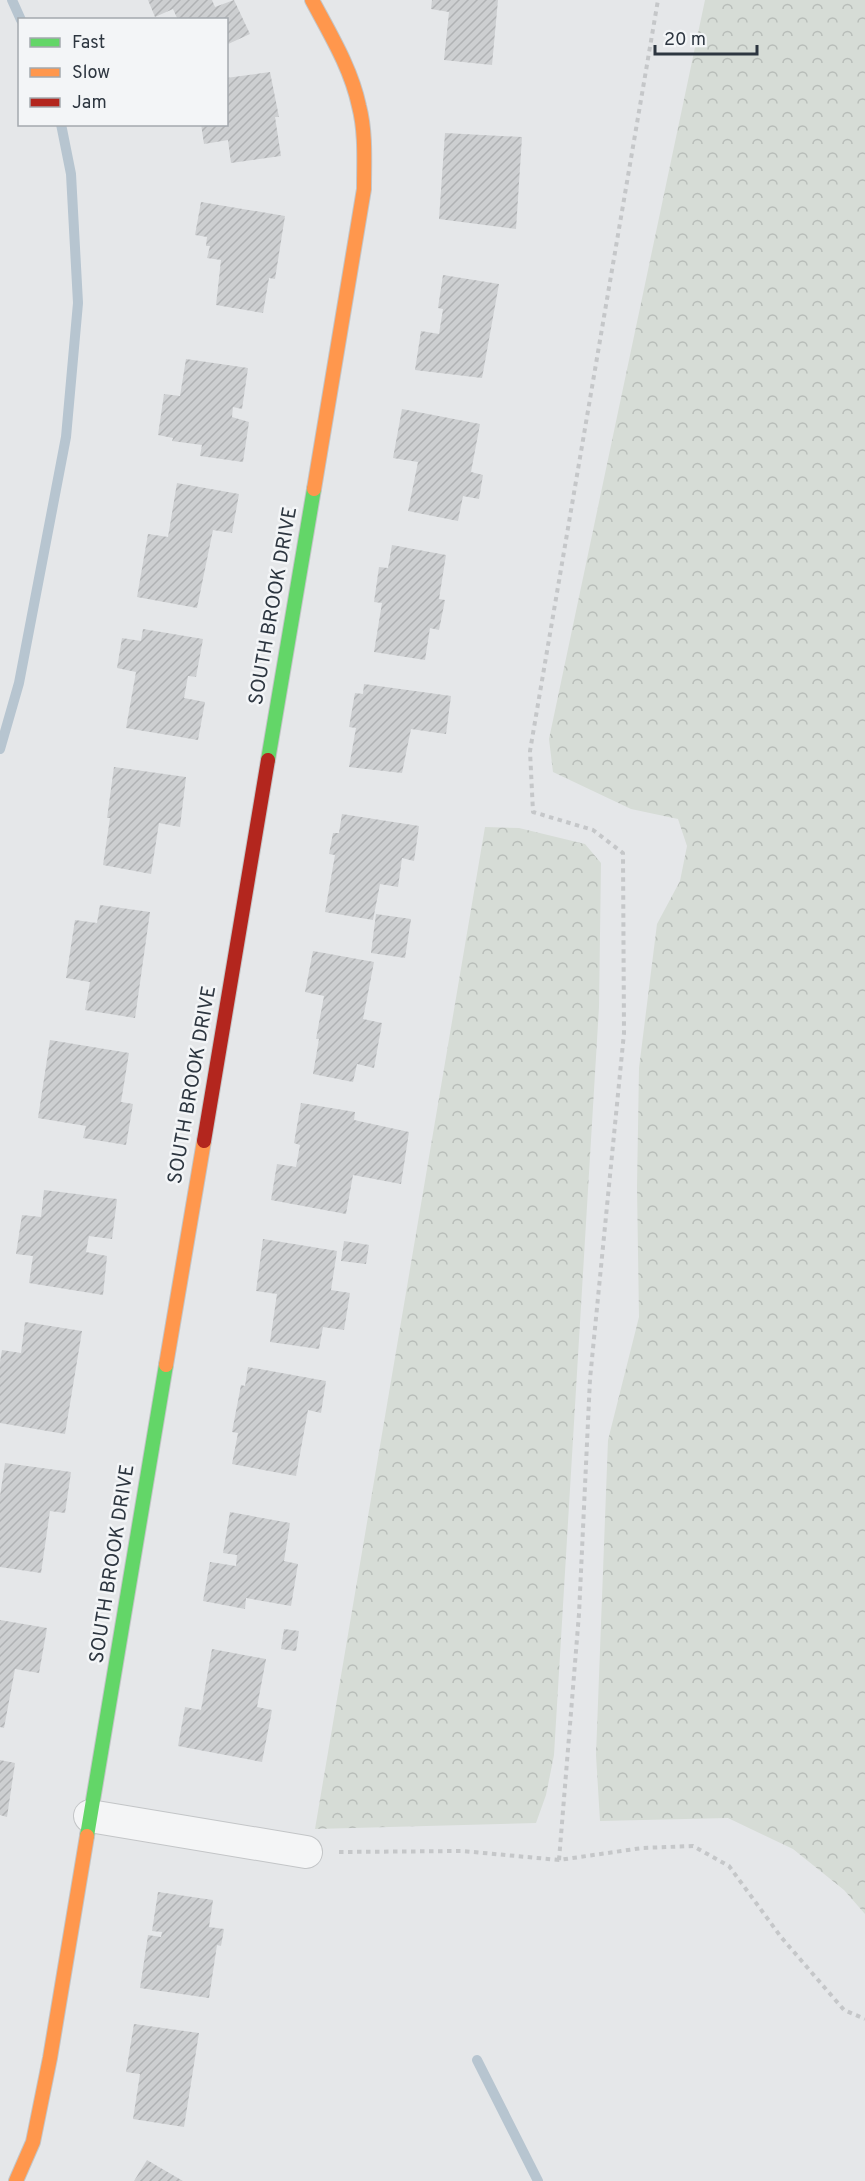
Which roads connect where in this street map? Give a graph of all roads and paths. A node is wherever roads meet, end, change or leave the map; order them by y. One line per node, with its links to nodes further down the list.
1 (312, 0): 3 (street, SOUTH BROOK DRIVE)
2 (658, 0): 5 (path)
3 (90, 1816): 4 (street); 7 (street, SOUTH BROOK DRIVE)
4 (306, 1852): 5 (path)
5 (559, 1860): 6 (path)
6 (865, 2019)
7 (16, 2181)

